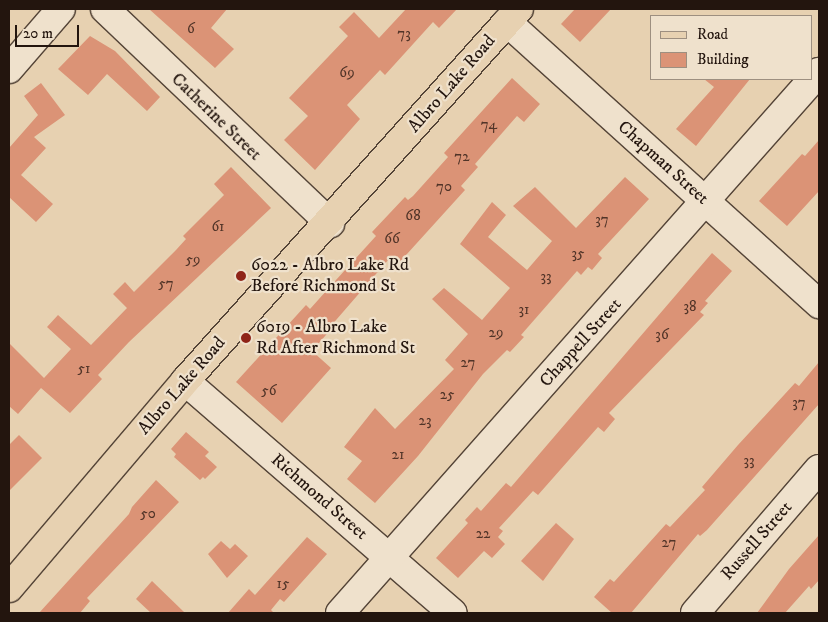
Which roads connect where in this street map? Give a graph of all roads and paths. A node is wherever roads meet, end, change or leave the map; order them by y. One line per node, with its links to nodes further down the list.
1 (60, 9): 4 (street)
2 (105, 9): 7 (street, Catherine Street)
3 (513, 16): 6 (street, Chapman Street); 7 (main road, Albro Lake Road)
4 (9, 69)
5 (812, 80): 6 (street, Chappell Street)
6 (707, 202): 8 (street, Chapman Street); 11 (street, Chappell Street)
7 (330, 223): 9 (main road, Albro Lake Road)
8 (819, 304)
9 (185, 381): 11 (street, Richmond Street); 12 (main road, Albro Lake Road)
10 (819, 469): 15 (street, Russell Street)
11 (390, 558): 13 (street, Chappell Street); 14 (street, Richmond Street)
12 (9, 588)
13 (340, 613)
14 (453, 613)
15 (695, 613)

